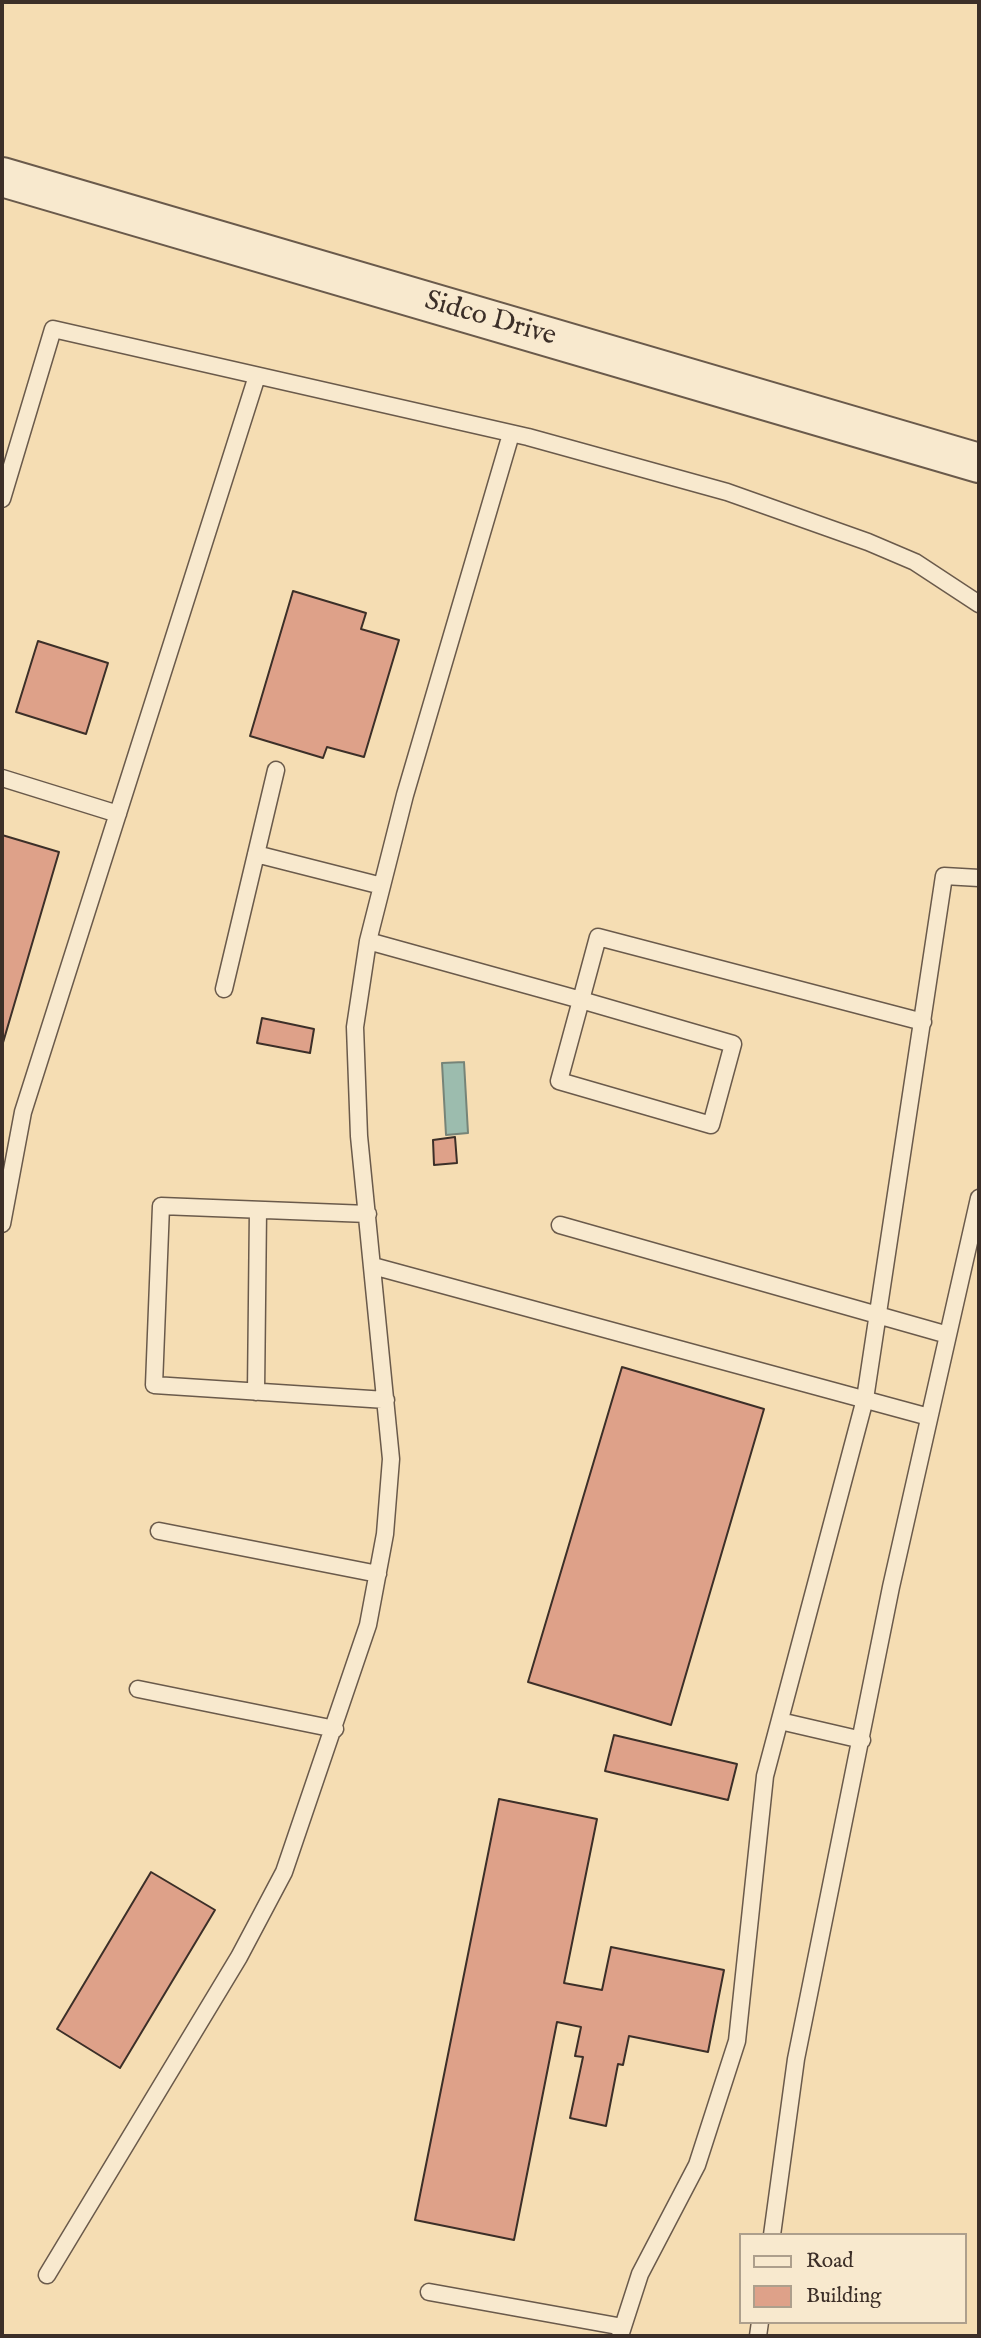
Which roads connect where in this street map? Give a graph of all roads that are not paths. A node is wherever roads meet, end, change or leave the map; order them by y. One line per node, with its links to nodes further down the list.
1 (2, 177): 4 (street, Sidco Drive)
2 (257, 376): 3 (lane); 5 (lane); 9 (lane)
3 (511, 434): 6 (lane); 12 (lane)
4 (979, 463)
5 (2, 499)
6 (979, 604)
7 (276, 770): 10 (lane)
8 (2, 778): 9 (lane)
9 (118, 814): 20 (lane)
10 (256, 853): 12 (lane); 14 (lane)
11 (979, 878): 16 (lane)
12 (382, 886): 13 (lane)
13 (368, 941): 15 (lane); 19 (lane)
14 (224, 989)
15 (581, 1000): 15 (lane); 16 (lane)
16 (923, 1022): 23 (lane)
17 (979, 1198): 24 (lane)
18 (258, 1210): 19 (lane); 25 (lane); 25 (lane)
19 (368, 1214): 22 (lane)
20 (2, 1224)
21 (560, 1226): 23 (lane)
22 (373, 1266): 26 (lane); 27 (lane)
23 (878, 1315): 24 (lane); 26 (lane)
24 (948, 1335): 28 (lane)
25 (257, 1392): 27 (lane)
26 (865, 1399): 28 (lane); 32 (lane)
27 (386, 1400): 30 (lane)
28 (929, 1417): 34 (lane)
29 (159, 1531): 30 (lane)
30 (378, 1574): 33 (lane)
31 (138, 1689): 33 (lane)
32 (780, 1721): 34 (lane); 38 (lane)
33 (335, 1729): 36 (lane)
34 (862, 1740): 35 (lane)
35 (772, 2233)
36 (47, 2275)
37 (429, 2292): 38 (lane)
38 (622, 2332)

